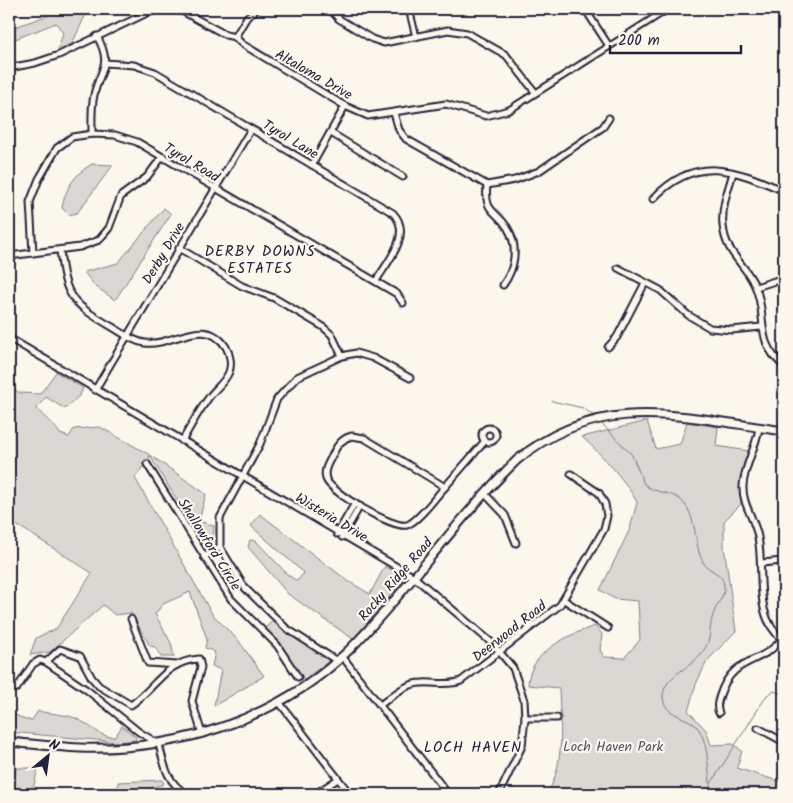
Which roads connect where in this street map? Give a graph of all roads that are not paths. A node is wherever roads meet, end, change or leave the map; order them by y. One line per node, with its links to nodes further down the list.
1 (257, 9): 7 (street)
2 (330, 9): 8 (street)
3 (409, 9): 8 (street)
4 (585, 9): 9 (street)
5 (668, 9): 9 (street, Altaloma Drive)
6 (97, 36): 7 (street, Altaloma Drive); 10 (street); 11 (street, Altaloma Drive)
7 (235, 37): 13 (street, Altaloma Drive)
8 (416, 37): 12 (street)
9 (609, 46): 12 (street, Altaloma Drive)
10 (105, 63): 16 (street, Tyrol Lane); 18 (street)
11 (9, 68)
12 (535, 92): 14 (street, Altaloma Drive)
13 (345, 106): 14 (street, Altaloma Drive); 17 (street)
14 (394, 112): 23 (street)
15 (609, 118): 23 (street)
16 (251, 129): 20 (street, Tyrol Lane); 24 (street, Derby Drive)
17 (331, 133): 20 (street); 22 (street)
18 (92, 134): 19 (street, Tyrol Road); 29 (street, Tyrol Road)
19 (162, 157): 24 (street, Tyrol Road); 28 (street)
20 (312, 165): 33 (street, Tyrol Lane)
21 (733, 173): 25 (street); 26 (street); 36 (street)
22 (403, 177)
23 (487, 185): 35 (street)
24 (215, 189): 27 (street, Derby Drive); 33 (street, Tyrol Road)
25 (784, 191)
26 (653, 199)
27 (179, 248): 39 (street, Derby Drive); 42 (street)
28 (60, 250): 29 (street); 39 (street)
29 (33, 253): 30 (street)
30 (9, 256)
31 (618, 268): 34 (street)
32 (784, 278): 36 (street)
33 (376, 281): 37 (street, Tyrol Road)
34 (645, 283): 38 (street); 41 (street)
35 (503, 285)
36 (756, 287): 38 (street)
37 (403, 303)
38 (761, 327): 43 (street)
39 (127, 336): 45 (street, Derby Drive); 48 (street)
40 (9, 338): 45 (street, Wisteria Drive)
41 (608, 347)
42 (342, 356): 44 (street); 52 (street)
43 (784, 366)
44 (410, 378)
45 (95, 390): 48 (street, Wisteria Drive)
46 (760, 428): 47 (main road, Rocky Ridge Road); 54 (main road, Rocky Ridge Road); 61 (street)
47 (784, 431)
48 (182, 441): 52 (street, Wisteria Drive)
49 (485, 441): 53 (street)
50 (147, 464): 59 (street, Shallowford Circle)
51 (571, 474): 63 (street, Deerwood Road)
52 (242, 477): 56 (street, Wisteria Drive); 58 (street)
53 (445, 487): 55 (street); 55 (street)
54 (485, 494): 57 (street); 62 (main road, Rocky Ridge Road)
55 (358, 504): 56 (street)
56 (340, 535): 62 (street, Wisteria Drive)
57 (516, 543)
58 (220, 547): 59 (street); 68 (street)
59 (204, 557): 71 (street, Shallowford Circle)
60 (784, 561): 61 (street)
61 (761, 563): 66 (street)
62 (414, 577): 67 (street, Wisteria Drive); 68 (main road, Rocky Ridge Road)
63 (564, 600): 65 (street); 67 (street, Deerwood Road)
64 (131, 619): 70 (street)
65 (608, 628)
66 (783, 640): 75 (street)
67 (501, 652): 74 (street, Deerwood Road); 76 (street, Wisteria Drive)
68 (340, 658): 73 (main road, Rocky Ridge Road); 74 (street)
69 (46, 662): 70 (street); 72 (street); 82 (street)
70 (180, 665): 79 (street)
71 (298, 677)
72 (9, 689)
73 (279, 702): 79 (main road, Rocky Ridge Road); 83 (street)
74 (380, 705): 87 (street)
75 (719, 713)
76 (525, 718): 77 (street); 88 (street, Wisteria Drive)
77 (558, 718)
78 (758, 728): 81 (street)
79 (202, 734): 82 (main road, Rocky Ridge Road)
80 (9, 742): 82 (main road, Rocky Ridge Road)
81 (784, 742)
82 (159, 744): 84 (street)
83 (338, 779): 85 (street); 86 (street)
84 (187, 794)
85 (315, 794)
86 (350, 794)
87 (448, 794)
88 (499, 794)

